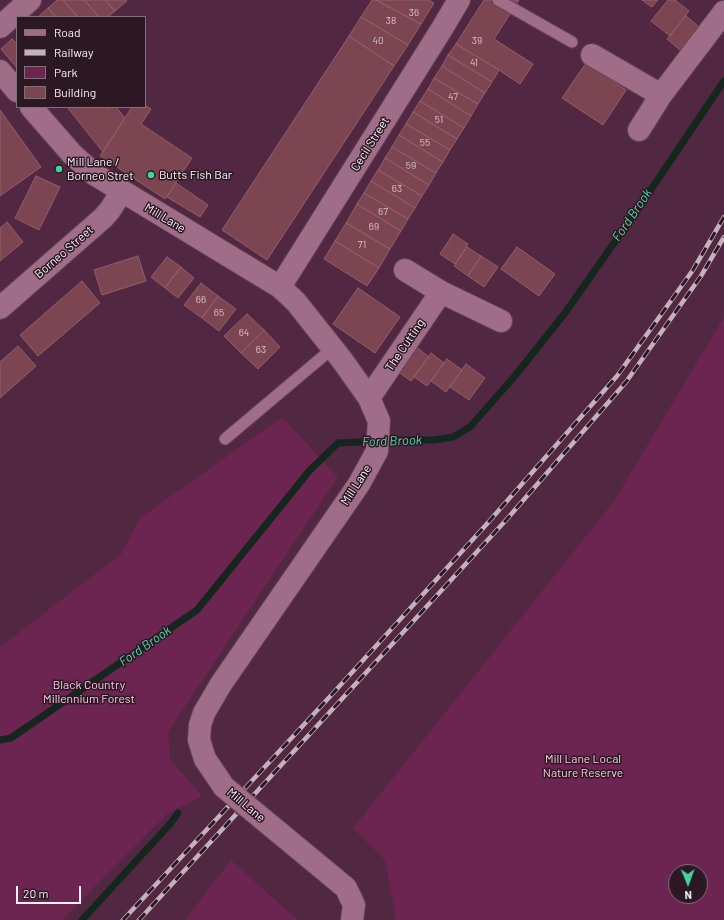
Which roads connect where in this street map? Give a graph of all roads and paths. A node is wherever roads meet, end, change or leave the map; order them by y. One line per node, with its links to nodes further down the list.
1 (30, 0): 5 (street)
2 (459, 0): 15 (street, Cecil Street)
3 (498, 0): 6 (lane)
4 (724, 12): 10 (street)
5 (0, 27)
6 (572, 42)
7 (592, 55): 10 (street)
8 (0, 71): 9 (street)
9 (16, 91)
10 (661, 95): 12 (street)
11 (32, 108): 13 (street, Mill Lane)
12 (639, 130)
13 (122, 192): 15 (street, Mill Lane); 17 (street, Borneo Street)
14 (405, 270): 16 (street)
15 (280, 287): 19 (street, Mill Lane)
16 (441, 292): 18 (street); 20 (street, The Cutting)
17 (0, 308)
18 (501, 321)
19 (333, 348): 20 (street, Mill Lane); 21 (lane)
20 (369, 398): 22 (street, Mill Lane, bridge)
21 (225, 439)
22 (352, 920)

